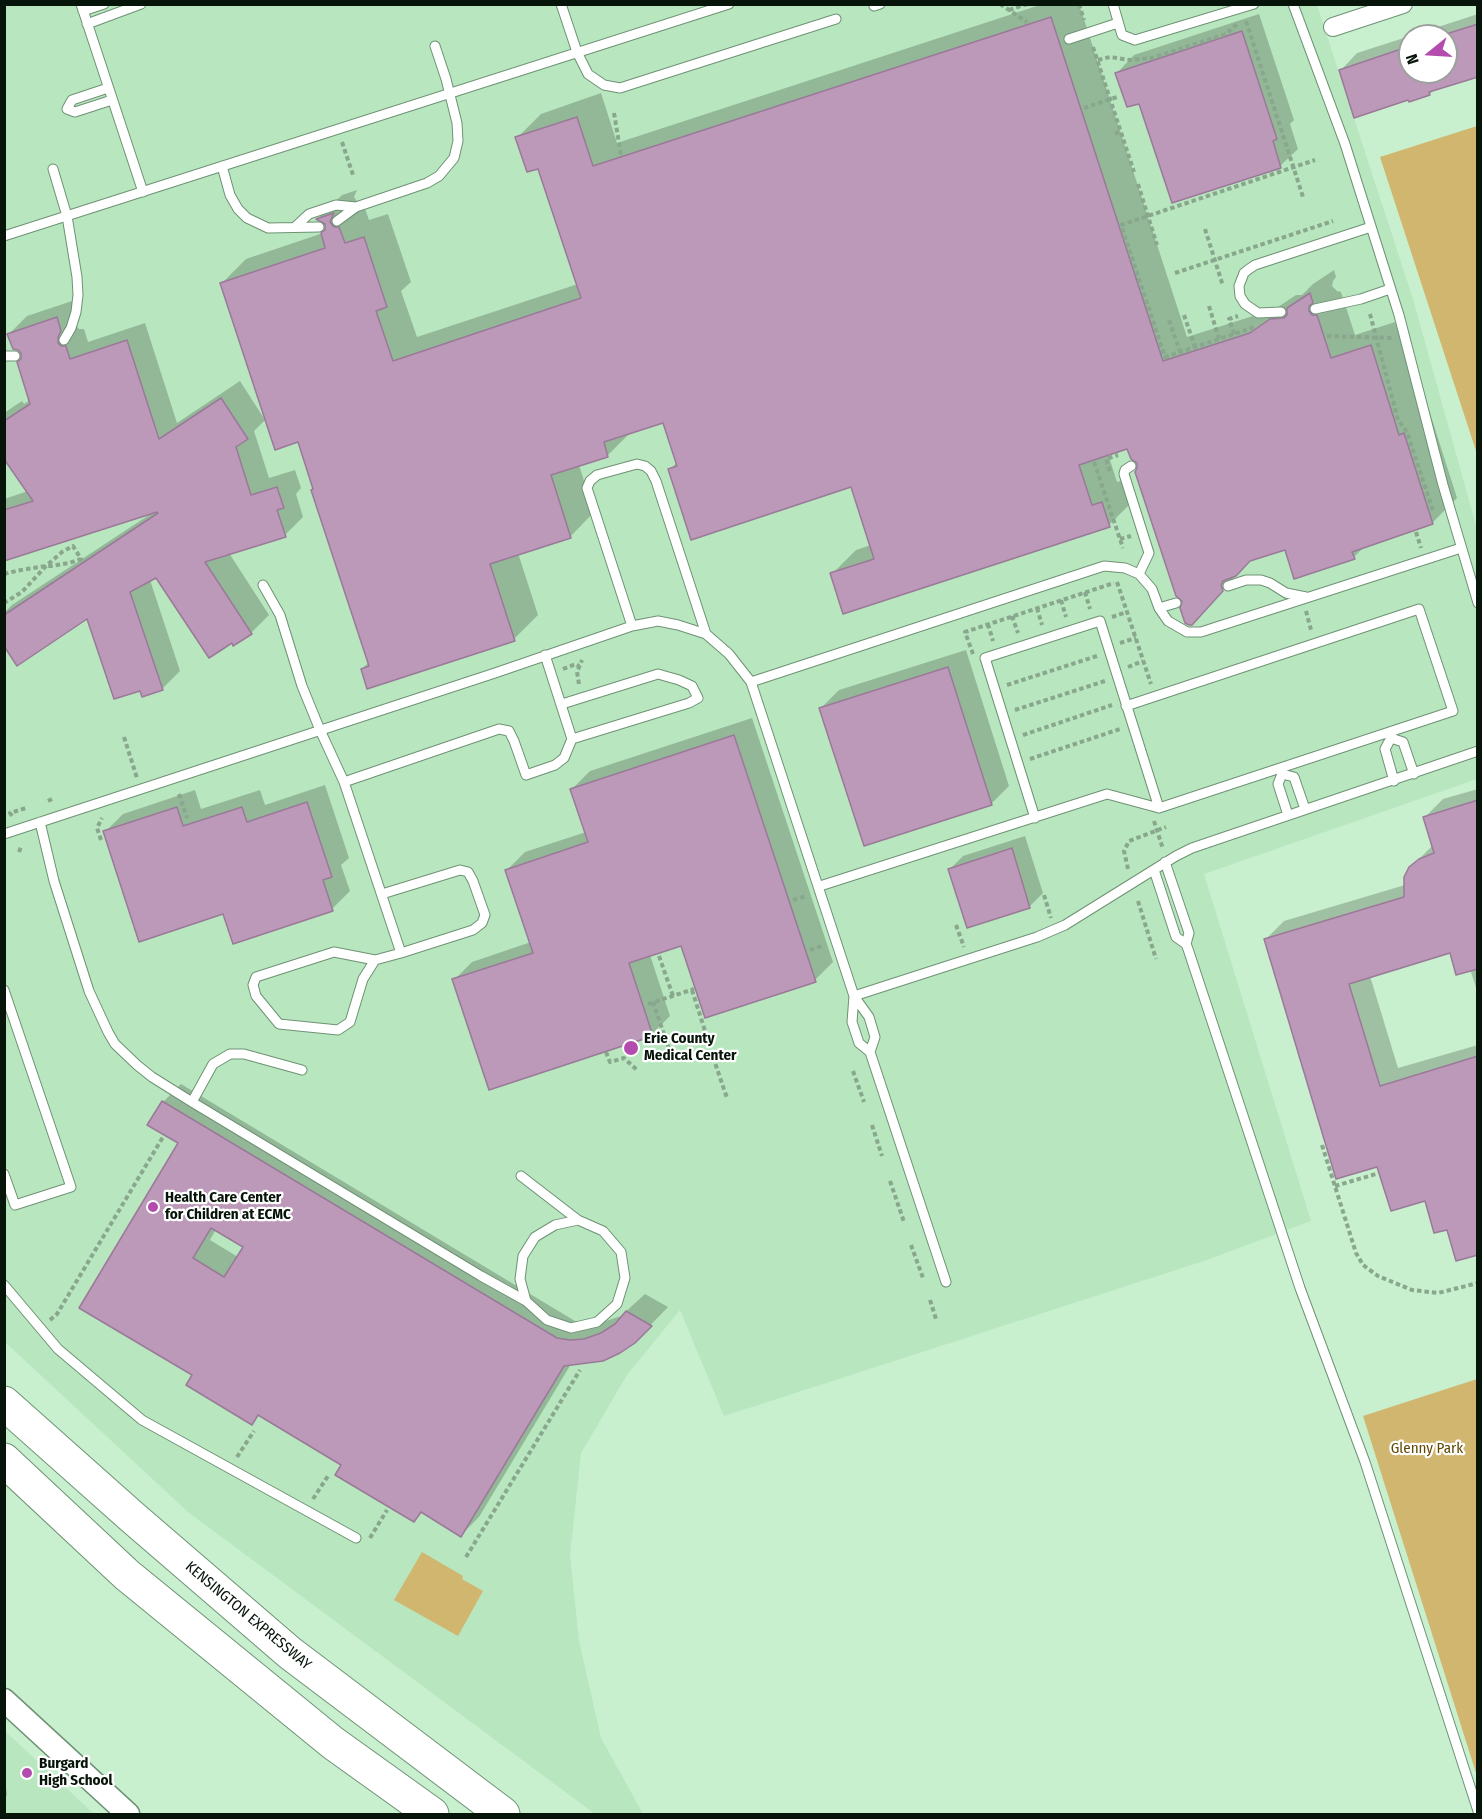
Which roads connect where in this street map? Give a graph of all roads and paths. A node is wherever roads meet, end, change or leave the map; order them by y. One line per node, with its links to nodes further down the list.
1 (104, 4): 12 (lane)
2 (141, 4): 21 (lane)
3 (729, 4): 26 (lane)
4 (1000, 4): 14 (path)
5 (1027, 4): 14 (path)
6 (1079, 4): 15 (path)
7 (1113, 4): 20 (lane)
8 (1254, 4): 13 (lane)
9 (1293, 4): 57 (lane)
10 (1402, 4): 22 (street)
11 (562, 5): 26 (lane)
12 (82, 8): 21 (lane)
13 (1231, 8): 20 (lane)
14 (1009, 10): 19 (path)
15 (1083, 13)
16 (1245, 17): 17 (path); 27 (path); 36 (path)
17 (1252, 17)
18 (836, 19): 26 (lane)
19 (1027, 22)
20 (1118, 23): 23 (lane)
21 (87, 24): 28 (lane)
22 (1333, 27)
23 (1069, 39)
24 (435, 46): 29 (lane)
25 (1095, 50): 27 (path)
26 (577, 52): 29 (lane)
27 (1098, 60): 32 (path)
28 (108, 87): 31 (lane); 31 (lane)
29 (448, 93): 42 (lane); 50 (lane)
30 (1117, 97): 32 (path)
31 (112, 100): 48 (lane)
32 (1111, 100): 33 (path); 35 (path)
33 (1084, 108)
34 (614, 113): 40 (path)
35 (1121, 131): 38 (path); 45 (path)
36 (1282, 131): 37 (path); 43 (path)
37 (1276, 133)
38 (1115, 134)
39 (343, 143): 46 (path)
40 (621, 155)
41 (1315, 160): 43 (path)
42 (222, 166): 48 (lane); 55 (lane)
43 (1294, 168): 49 (path); 52 (path)
44 (53, 169): 51 (lane)
45 (1134, 172)
46 (353, 175)
47 (1138, 184): 52 (path)
48 (143, 192): 51 (lane)
49 (1303, 197)
50 (356, 207): 54 (lane); 55 (lane)
51 (67, 216): 59 (lane); 77 (lane)
52 (1148, 216): 60 (path); 79 (path)
53 (1333, 220): 61 (path)
54 (337, 221)
55 (295, 227): 56 (lane)
56 (319, 227)
57 (1371, 227): 64 (lane); 67 (lane)
58 (1205, 229): 61 (path)
59 (4, 236)
60 (1158, 245)
61 (1215, 260): 62 (path); 63 (path)
62 (1175, 273)
63 (1224, 287)
64 (1390, 289): 66 (lane); 88 (lane)
65 (1209, 306): 76 (path)
66 (1315, 309)
67 (1281, 312)
68 (1370, 314): 75 (path)
69 (1184, 315): 78 (path)
70 (1233, 317): 73 (path)
71 (1169, 320): 79 (path)
72 (1252, 328): 73 (path)
73 (1234, 334): 76 (path)
74 (1327, 336): 75 (path)
75 (1378, 337): 82 (path)
76 (1219, 339): 78 (path)
77 (64, 340)
78 (1195, 347): 79 (path)
79 (1180, 352)
80 (1094, 462): 85 (path)
81 (1131, 466): 91 (lane)
82 (1433, 512)
83 (1416, 532): 87 (path)
84 (1131, 536): 85 (path)
85 (1120, 539): 86 (path)
86 (1123, 548)
87 (1421, 548)
88 (1461, 548): 95 (lane); 99 (lane)
89 (46, 566): 89 (path); 90 (path); 97 (path)
90 (4, 574)
91 (1139, 574): 101 (lane); 123 (lane)
92 (263, 585): 133 (lane)
93 (1228, 586): 95 (lane)
94 (1085, 592): 96 (path); 102 (path); 103 (path)
95 (1308, 597): 101 (lane)
96 (1061, 600): 100 (path); 106 (path)
97 (4, 603)
98 (1176, 603): 101 (lane)
99 (1478, 603)
100 (1037, 608): 104 (path); 110 (path)
101 (1159, 608)
102 (1091, 611)
103 (1128, 612): 107 (path); 114 (path)
104 (1012, 616): 108 (path); 113 (path)
105 (1307, 616): 111 (path)
106 (1067, 619)
107 (1108, 619)
108 (988, 624): 115 (path); 117 (path)
109 (632, 626): 112 (lane); 112 (lane); 118 (lane)
110 (1043, 627)
111 (1312, 633)
112 (706, 634): 123 (lane)
113 (1019, 635)
114 (1136, 638): 116 (path); 121 (path)
115 (994, 643)
116 (1117, 644)
117 (972, 653)
118 (545, 655): 128 (lane); 133 (lane)
119 (1095, 656): 125 (path)
120 (585, 657): 127 (path)
121 (1143, 662): 122 (path); 126 (path)
122 (1125, 668)
123 (751, 681): 164 (lane)
124 (1104, 681): 131 (path)
125 (1008, 685)
126 (1152, 686)
127 (581, 692)
128 (562, 704): 137 (lane); 137 (lane)
129 (1111, 705): 134 (path)
130 (1126, 705): 135 (lane); 147 (lane); 152 (lane)
131 (1017, 710)
132 (1120, 729): 139 (path)
133 (320, 730): 144 (lane); 153 (lane)
134 (1025, 734)
135 (1390, 735): 140 (lane); 141 (lane); 143 (lane)
136 (124, 736): 142 (path)
137 (572, 740): 144 (lane)
138 (1478, 751): 141 (lane)
139 (1033, 758)
140 (1281, 771): 147 (lane); 148 (lane); 150 (lane)
141 (1414, 774): 143 (lane)
142 (137, 778)
143 (1394, 781): 148 (lane)
144 (344, 782): 165 (lane)
145 (179, 794): 151 (path)
146 (26, 808): 149 (path)
147 (1159, 808): 152 (lane)
148 (1305, 809): 150 (lane)
149 (10, 813)
150 (1288, 815): 161 (lane)
151 (187, 818)
152 (1035, 818): 164 (lane)
153 (40, 822): 158 (lane); 194 (lane)
154 (96, 822): 159 (path)
155 (1154, 822): 157 (path)
156 (1166, 827): 157 (path)
157 (1157, 831): 160 (path); 162 (path)
158 (4, 834)
159 (101, 840)
160 (1163, 849)
161 (1166, 862): 163 (lane); 172 (lane)
162 (1128, 870)
163 (1154, 870): 172 (lane); 182 (lane)
164 (820, 886): 182 (lane)
165 (382, 894): 176 (lane); 176 (lane)
166 (1044, 895): 170 (path)
167 (802, 897): 168 (path)
168 (793, 900)
169 (1138, 901): 178 (path)
170 (1052, 920)
171 (956, 925): 175 (path)
172 (1186, 944): 228 (lane)
173 (818, 947): 174 (path)
174 (810, 950)
175 (965, 950)
176 (401, 953): 179 (lane)
177 (659, 956): 181 (path)
178 (1156, 959)
179 (375, 960): 179 (lane)
180 (4, 990): 200 (lane)
181 (673, 996): 183 (path); 185 (path)
182 (854, 996): 187 (lane); 187 (lane)
183 (653, 1002): 184 (path); 189 (path)
184 (648, 1004)
185 (706, 1034)
186 (606, 1052): 191 (path)
187 (870, 1052): 209 (lane)
188 (713, 1057): 193 (path)
189 (672, 1058)
190 (302, 1070): 194 (lane)
191 (637, 1070)
192 (853, 1071): 195 (path)
193 (727, 1098)
194 (192, 1102): 213 (lane)
195 (864, 1102)
196 (872, 1125): 199 (path)
197 (163, 1137): 214 (path)
198 (1322, 1145): 204 (path)
199 (882, 1156)
200 (4, 1174)
201 (1376, 1174): 204 (path)
202 (521, 1176): 205 (lane)
203 (890, 1181): 206 (path)
204 (1335, 1186): 210 (path)
205 (578, 1220): 213 (lane); 213 (lane)
206 (904, 1222)
207 (911, 1245): 208 (path)
208 (923, 1278)
209 (946, 1282)
210 (1478, 1283)
211 (4, 1285): 224 (lane)
212 (930, 1300): 215 (path)
213 (526, 1301)
214 (51, 1319)
215 (936, 1319)
216 (580, 1370): 226 (path)
217 (4, 1402): 231 (highway, KENSINGTON EXPRESSWAY)
218 (254, 1431): 219 (path)
219 (238, 1454)
220 (4, 1460): 230 (highway)
221 (328, 1476): 222 (path)
222 (313, 1500)
223 (387, 1510): 225 (path)
224 (356, 1538)
225 (366, 1544)
226 (466, 1557)
227 (4, 1700): 229 (street)
228 (1478, 1811)
229 (128, 1815)
230 (432, 1815)
231 (503, 1815)

